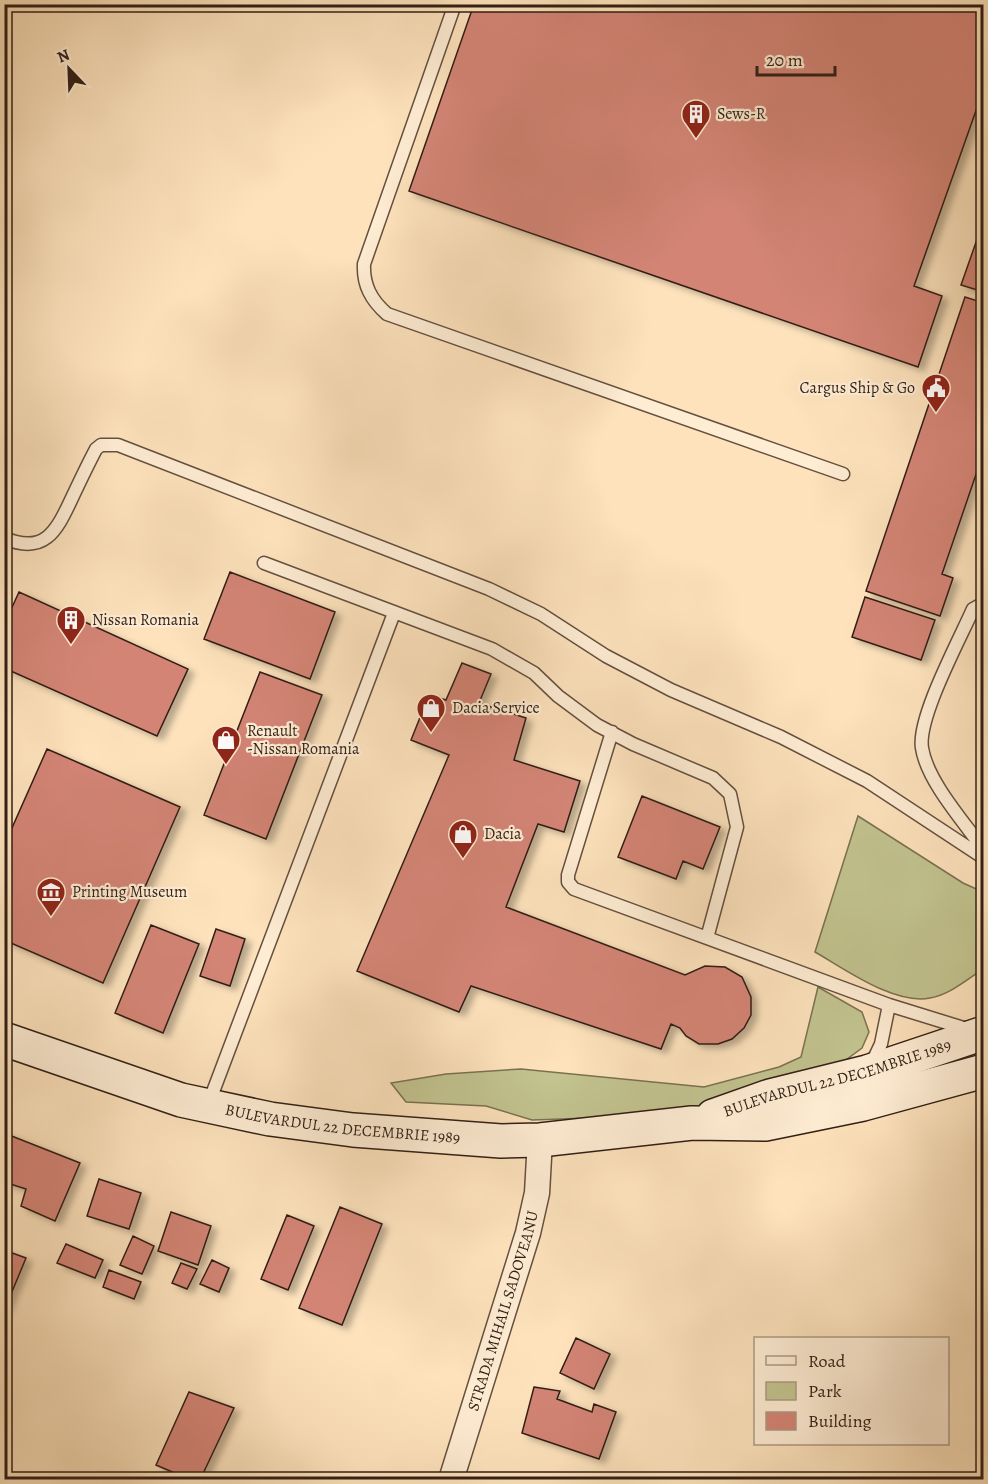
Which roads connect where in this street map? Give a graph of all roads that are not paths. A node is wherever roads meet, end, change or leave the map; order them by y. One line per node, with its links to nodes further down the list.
1 (455, 4): 2 (lane)
2 (843, 474)
3 (4, 538): 9 (lane)
4 (264, 563): 6 (lane)
5 (984, 603): 8 (lane)
6 (394, 613): 7 (lane); 16 (lane)
7 (612, 732): 10 (lane); 10 (lane)
8 (984, 850)
9 (984, 858)
10 (706, 938): 11 (lane)
11 (889, 1005): 12 (lane); 15 (lane)
12 (983, 1034): 15 (main road, BULEVARDUL 22 DECEMBRIE 1989)
13 (4, 1039): 16 (main road, BULEVARDUL 22 DECEMBRIE 1989)
14 (984, 1071): 17 (main road, BULEVARDUL 22 DECEMBRIE 1989)
15 (867, 1072): 17 (main road, BULEVARDUL 22 DECEMBRIE 1989)
16 (207, 1106): 18 (main road, BULEVARDUL 22 DECEMBRIE 1989)
17 (692, 1123): 18 (main road, BULEVARDUL 22 DECEMBRIE 1989)
18 (540, 1140): 19 (street, STRADA MIHAIL SADOVEANU)
19 (451, 1479)

